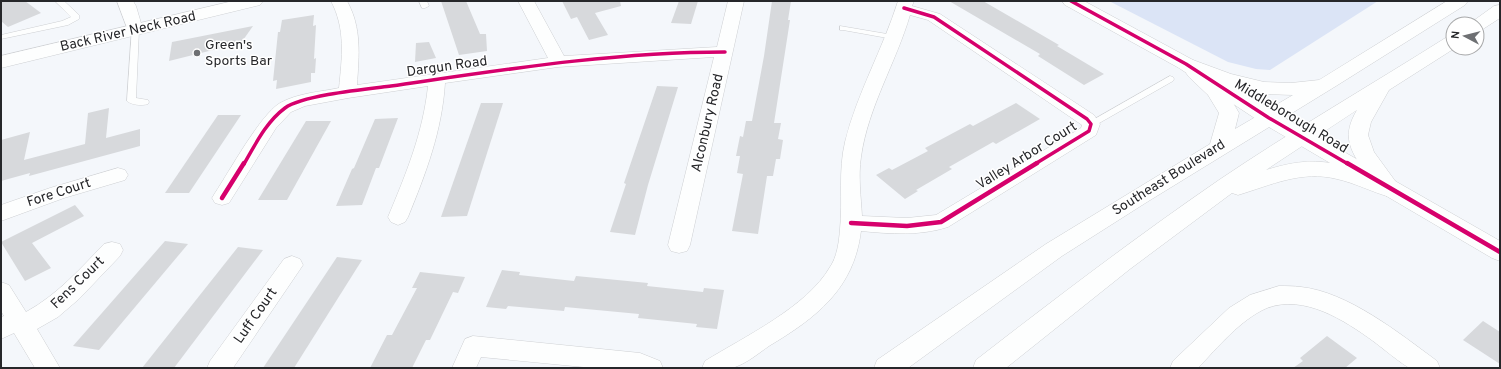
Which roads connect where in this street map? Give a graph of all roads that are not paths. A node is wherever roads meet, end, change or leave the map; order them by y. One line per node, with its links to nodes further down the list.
1 (59, 1): 14 (lane)
2 (125, 1): 13 (street)
3 (254, 1): 13 (main road, Back River Neck Road)
4 (339, 1): 25 (street)
5 (526, 1): 19 (street)
6 (736, 1): 17 (street, Alconbury Road)
7 (1071, 1): 20 (main road, Middleborough Road)
8 (1459, 1): 23 (main road, Southeast Boulevard)
9 (905, 5): 15 (street); 28 (street, Valley Arbor Court)
10 (1500, 10): 11 (main road)
11 (1485, 20)
12 (843, 28): 15 (lane)
13 (134, 30): 18 (main road, Back River Neck Road); 26 (lane)
14 (1, 37)
15 (892, 37): 37 (street)
16 (1445, 46): 24 (main road)
17 (725, 52): 19 (street, Dargun Road); 38 (street, Alconbury Road)
18 (1, 62)
19 (558, 62): 22 (street, Dargun Road)
20 (1186, 64): 23 (main road); 27 (main road, Middleborough Road); 30 (main road)
21 (1170, 79): 28 (lane)
22 (437, 80): 25 (street, Dargun Road); 36 (street)
23 (1329, 82): 27 (main road, Southeast Boulevard)
24 (1382, 86): 29 (main road); 32 (main road)
25 (348, 92): 34 (street, Dargun Road)
26 (145, 102)
27 (1269, 118): 29 (main road, Middleborough Road); 30 (main road, Southeast Boulevard)
28 (1091, 124): 37 (street, Valley Arbor Court)
29 (1300, 136): 32 (main road, Middleborough Road); 33 (main road)
30 (1219, 148): 49 (main road, Southeast Boulevard)
31 (118, 175): 35 (street, Fore Court)
32 (1390, 189): 33 (main road); 40 (main road, Middleborough Road)
33 (1214, 196): 50 (main road)
34 (222, 198)
35 (1, 213)
36 (398, 217)
37 (851, 223): 48 (street)
38 (679, 245)
39 (112, 250): 43 (street, Fens Court)
40 (1500, 252)
41 (292, 265): 45 (street, Luff Court)
42 (1, 290): 43 (street)
43 (14, 324): 44 (street)
44 (48, 368)
45 (219, 368)
46 (464, 368): 47 (street)
47 (650, 368)
48 (714, 368)
49 (887, 368)
50 (986, 368)
51 (1182, 368): 52 (street)
52 (1428, 368)

